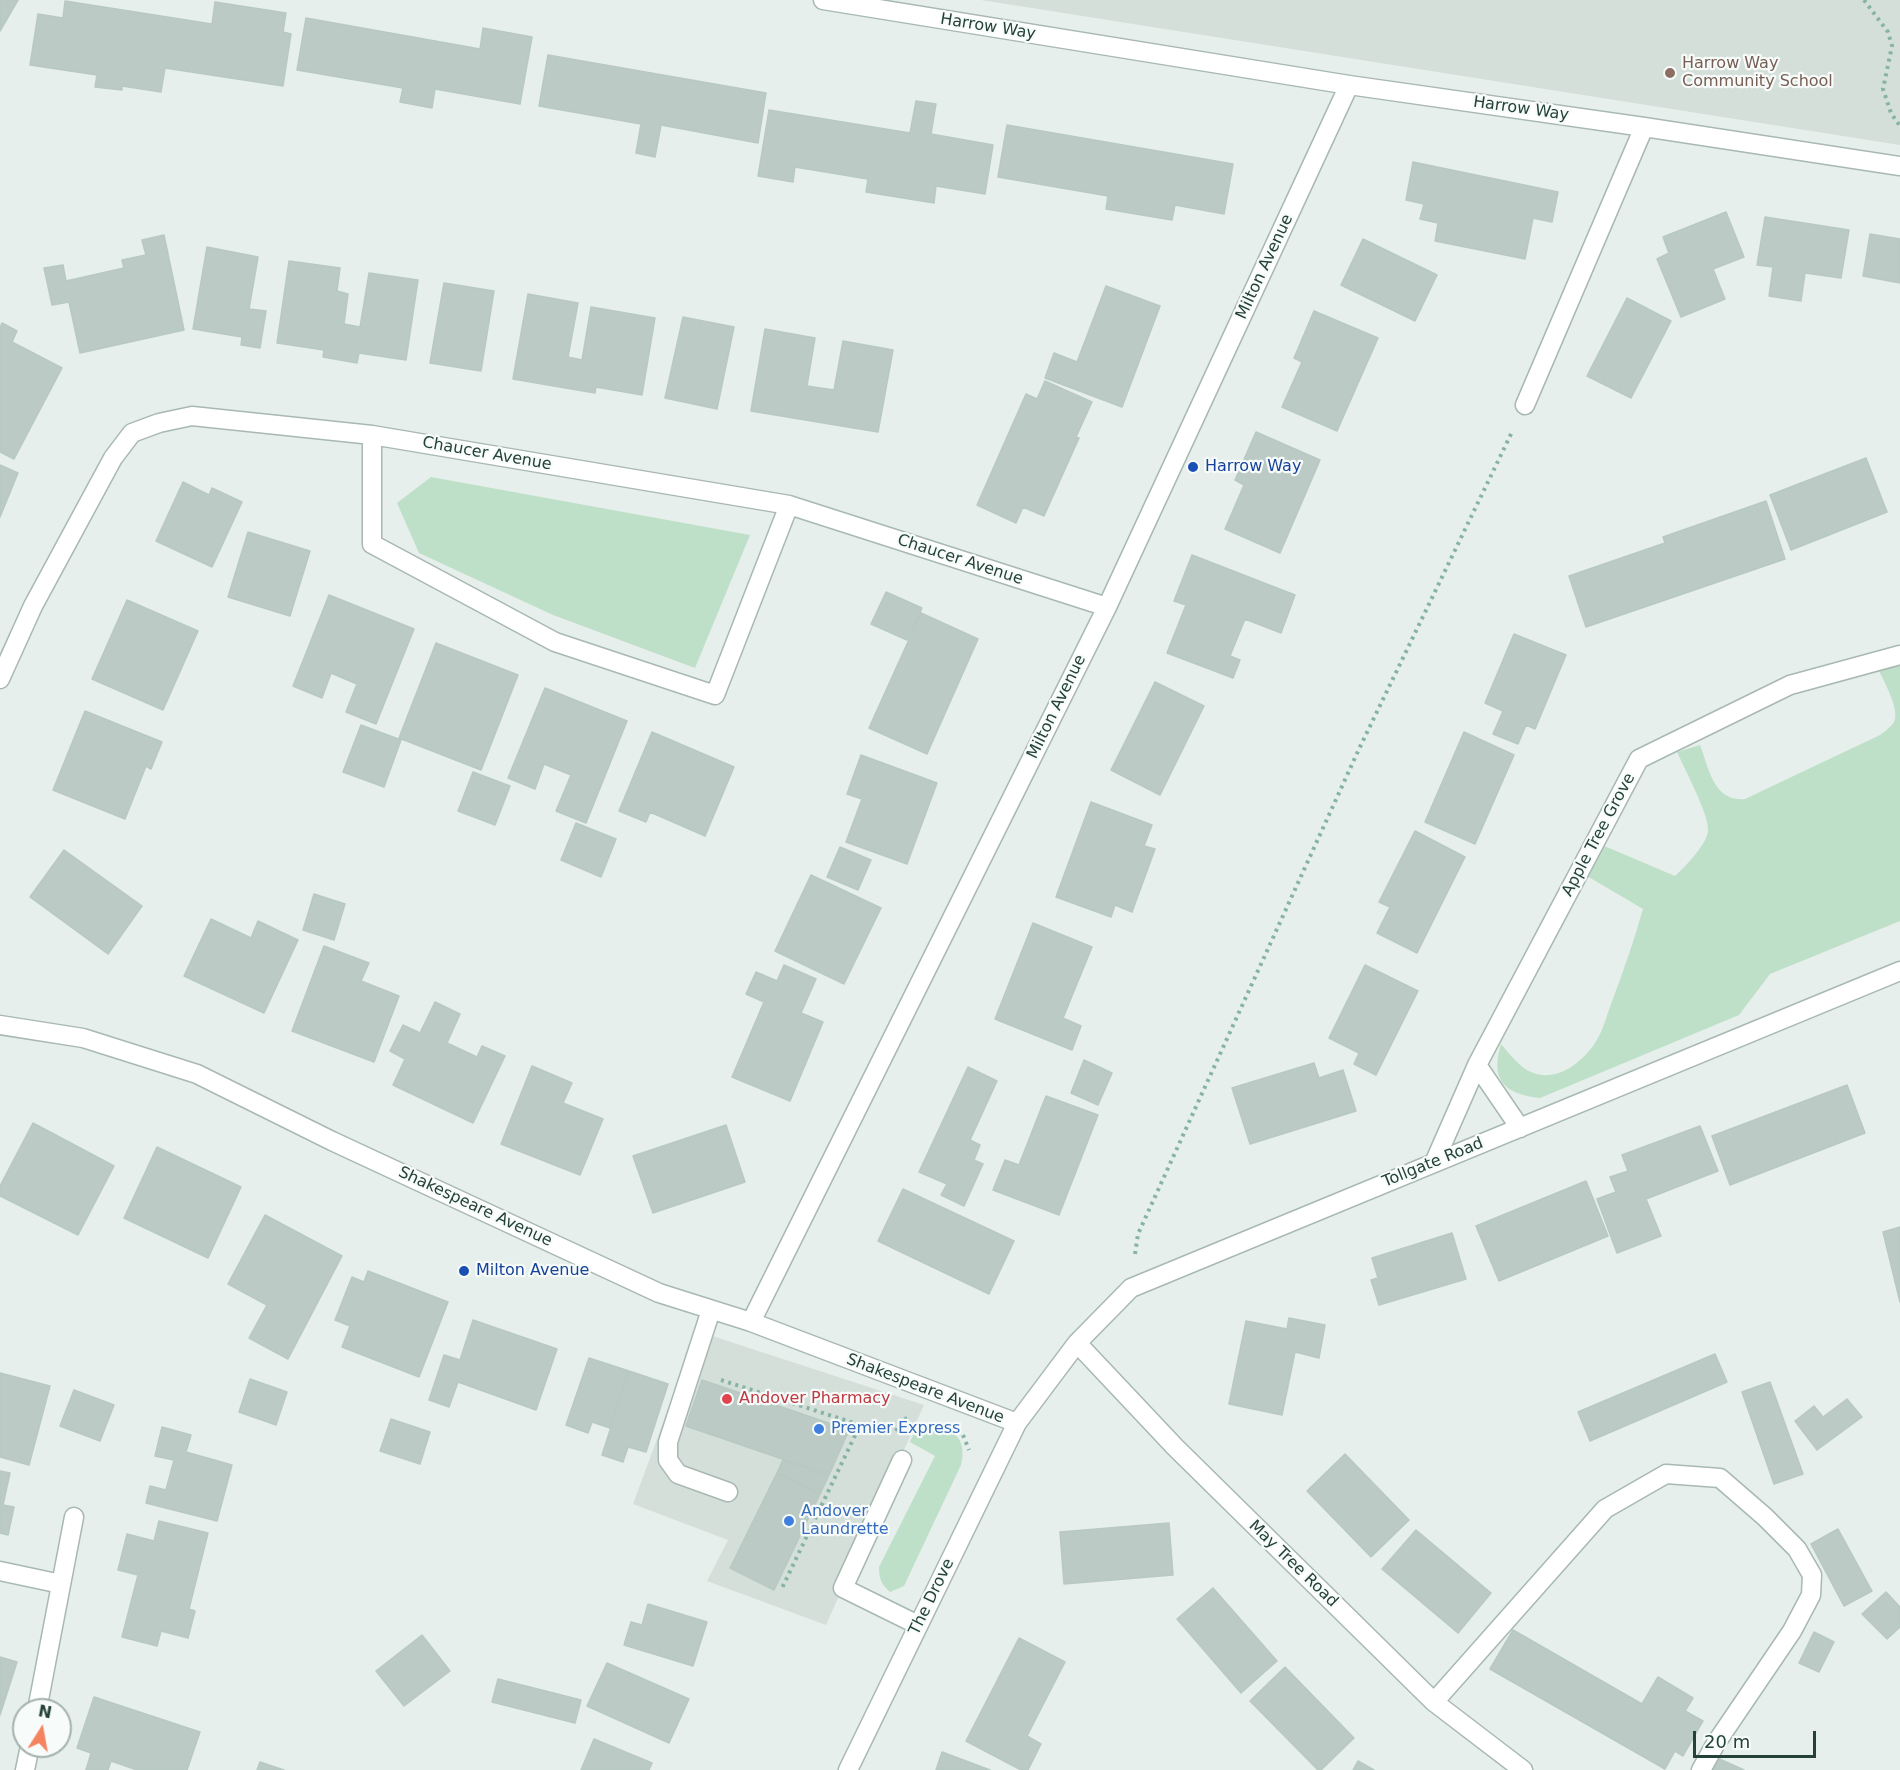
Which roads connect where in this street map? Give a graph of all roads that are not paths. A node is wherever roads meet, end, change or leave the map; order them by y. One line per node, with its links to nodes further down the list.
1 (823, 0): 2 (street, Harrow Way)
2 (1349, 85): 3 (street, Harrow Way); 8 (street, Milton Avenue)
3 (1644, 127): 4 (street, Harrow Way); 5 (street)
4 (1900, 166)
5 (1525, 405)
6 (372, 435): 7 (street, Chaucer Avenue); 7 (street); 10 (street, Chaucer Avenue)
7 (789, 505): 8 (street, Chaucer Avenue)
8 (1107, 607): 17 (street, Milton Avenue)
9 (1900, 655): 13 (street, Apple Tree Grove)
10 (0, 679)
11 (1900, 971): 14 (street, Tollgate Road)
12 (0, 1025): 16 (street, Shakespeare Avenue)
13 (1477, 1065): 14 (street); 15 (street, Apple Tree Grove)
14 (1520, 1128): 15 (street, Tollgate Road)
15 (1434, 1163): 18 (street, Tollgate Road)
16 (711, 1310): 17 (street, Shakespeare Avenue); 21 (street)
17 (751, 1322): 19 (street, Shakespeare Avenue)
18 (1077, 1343): 19 (street, Tollgate Road); 27 (street, May Tree Road)
19 (1017, 1424): 25 (street, The Drove)
20 (902, 1460): 25 (street)
21 (728, 1492)
22 (74, 1517): 24 (street)
23 (0, 1571): 24 (street)
24 (61, 1584): 26 (street)
25 (918, 1625): 28 (street, The Drove)
26 (39, 1698)
27 (1434, 1702): 29 (street, May Tree Road); 30 (street)
28 (848, 1770)
29 (1523, 1770)
30 (1701, 1770)

